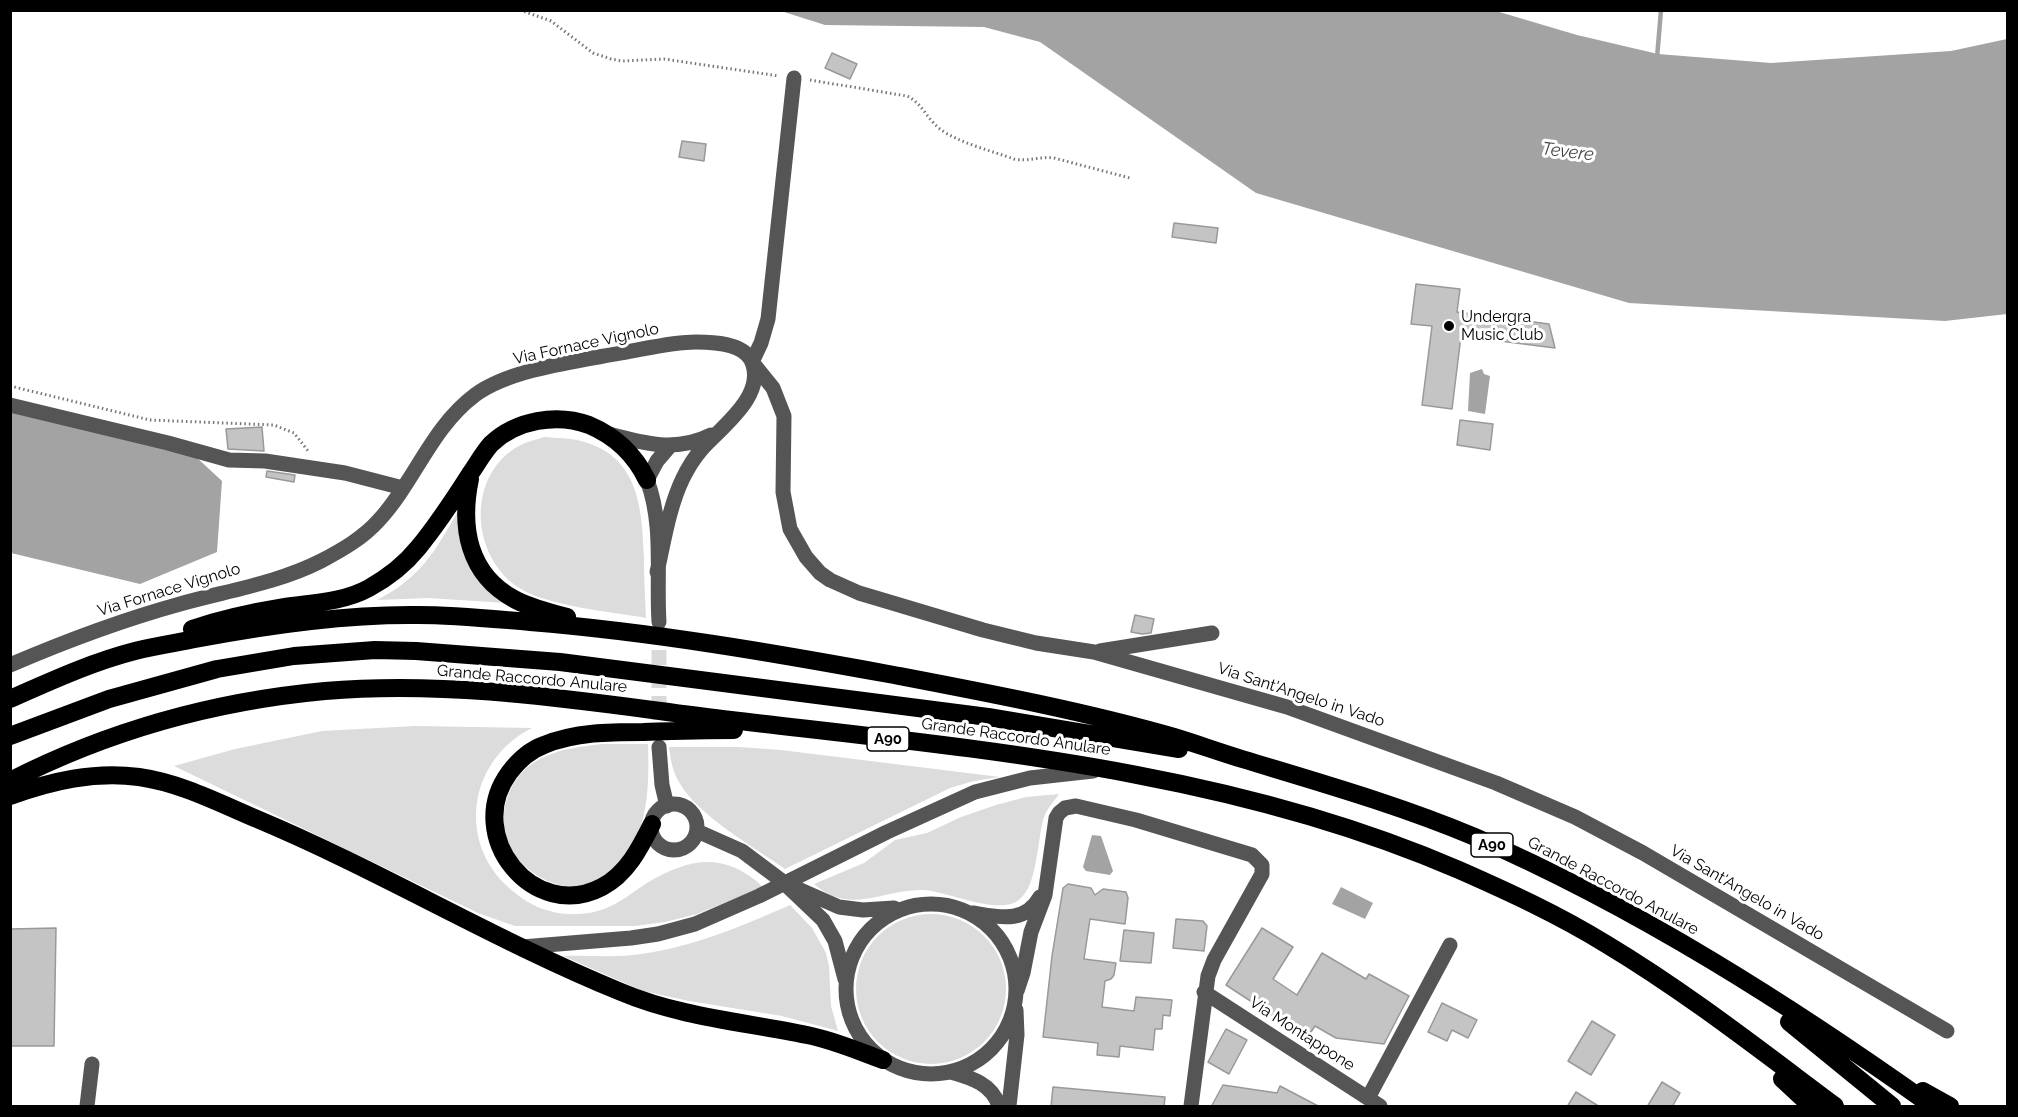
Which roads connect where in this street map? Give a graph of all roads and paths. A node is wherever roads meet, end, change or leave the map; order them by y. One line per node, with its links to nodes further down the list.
1 (520, 10): 2 (path)
2 (794, 78): 3 (path); 4 (street)
3 (1130, 178)
4 (752, 362): 7 (street); 13 (street, Via Fornace Vignolo); 19 (street, Via Sant'Angelo in Vado)
5 (10, 386): 10 (path)
6 (10, 405): 10 (street)
7 (724, 427): 9 (street); 14 (street)
8 (602, 432): 9 (street); 11 (highway); 12 (highway)
9 (669, 447): 12 (street)
10 (323, 471): 13 (street)
11 (471, 473): 16 (highway); 18 (highway)
12 (647, 480): 14 (street)
13 (403, 488): 20 (street, Via Fornace Vignolo)
14 (657, 572): 15 (street)
15 (659, 622)
16 (606, 628): 18 (highway, Grande Raccordo Anulare); 25 (highway, Grande Raccordo Anulare)
17 (1212, 633): 19 (street)
18 (135, 651): 21 (highway, Grande Raccordo Anulare)
19 (1094, 652): 43 (street, Via Sant'Angelo in Vado)
20 (10, 665)
21 (10, 699)
22 (800, 728): 26 (highway, Grande Raccordo Anulare / A90); 27 (highway, Grande Raccordo Anulare / A90); 30 (highway)
23 (10, 736): 25 (highway, Grande Raccordo Anulare / A90)
24 (659, 747): 29 (street)
25 (1246, 760): 38 (highway, Grande Raccordo Anulare / A90)
26 (1108, 770): 37 (street); 42 (highway, Grande Raccordo Anulare / A90)
27 (10, 781)
28 (10, 796): 37 (highway)
29 (667, 806): 30 (street); 31 (street)
30 (652, 824): 31 (street)
31 (697, 831): 32 (street)
32 (782, 881): 34 (street); 39 (street)
33 (1046, 887): 35 (street); 40 (street); 41 (street)
34 (900, 908): 35 (street); 39 (street)
35 (959, 911): 41 (street)
36 (1450, 945): 48 (street)
37 (522, 947): 44 (highway)
38 (1722, 967): 46 (highway, Grande Raccordo Anulare); 55 (highway, Grande Raccordo Anulare / A90)
39 (846, 986): 44 (street)
40 (1204, 992): 48 (street, Via Montappone); 52 (street)
41 (1016, 997): 47 (street); 51 (street)
42 (1724, 1023): 53 (highway, Grande Raccordo Anulare); 54 (highway, Grande Raccordo Anulare / A90)
43 (1947, 1031)
44 (883, 1060): 47 (street)
45 (92, 1064): 49 (street)
46 (1882, 1071): 56 (highway, Grande Raccordo Anulare); 57 (highway)
47 (951, 1072): 50 (street)
48 (1374, 1102)
49 (87, 1107)
50 (999, 1107)
51 (1009, 1107)
52 (1191, 1107)
53 (1811, 1107)
54 (1835, 1107)
55 (1892, 1107)
56 (1932, 1107)
57 (1950, 1107)

